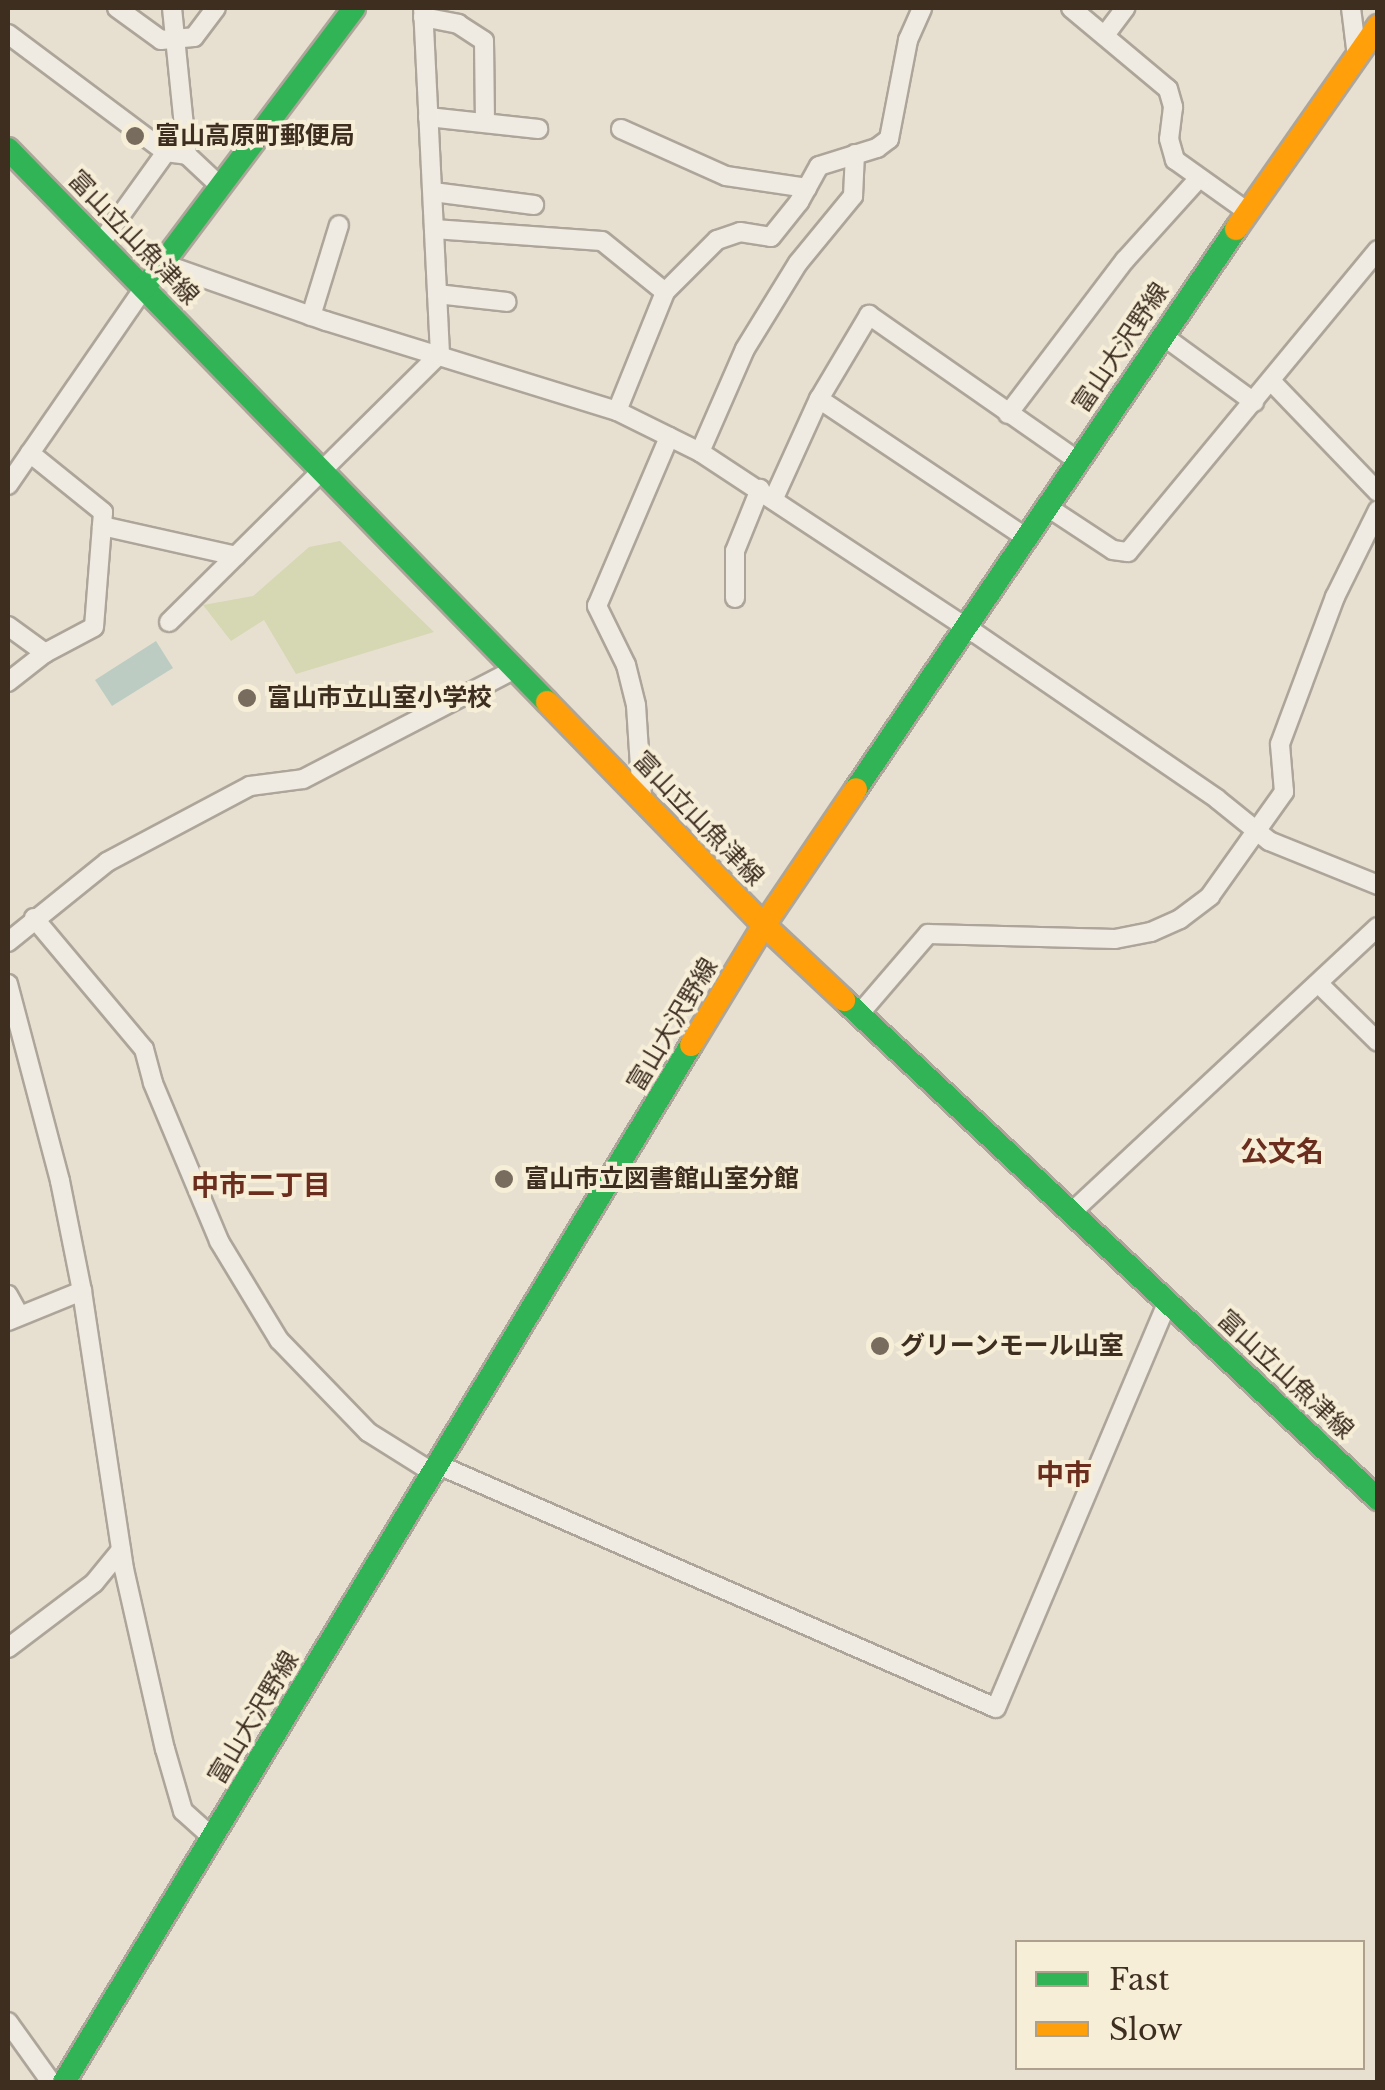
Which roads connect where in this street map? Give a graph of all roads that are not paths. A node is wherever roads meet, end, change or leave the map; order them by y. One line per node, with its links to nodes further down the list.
1 (117, 8): 13 (street)
2 (172, 8): 13 (street)
3 (216, 8): 13 (street)
4 (354, 8): 24 (main road)
5 (922, 8): 21 (street)
6 (1070, 8): 12 (street)
7 (1125, 8): 12 (street)
8 (1351, 8): 14 (street)
9 (423, 12): 15 (street); 16 (street)
10 (1378, 26): 14 (main road, 富山大沢野線)
11 (8, 34): 20 (street)
12 (1105, 36): 23 (street)
13 (177, 39): 22 (street)
14 (1357, 57): 28 (main road, 富山大沢野線)
15 (428, 117): 16 (street); 26 (street)
16 (484, 123): 17 (street)
17 (538, 129)
18 (622, 129): 25 (street)
19 (8, 149): 31 (main road, 富山立山魚津線)
20 (166, 152): 22 (street); 31 (street)
21 (855, 154): 25 (street); 47 (street)
22 (187, 155): 24 (street)
23 (1199, 178): 28 (street); 45 (street)
24 (220, 186): 33 (main road)
25 (807, 188): 35 (street)
26 (432, 192): 27 (street); 30 (street)
27 (534, 205)
28 (1248, 212): 39 (main road, 富山大沢野線)
29 (338, 225): 38 (street)
30 (434, 229): 35 (street); 36 (street)
31 (100, 244): 34 (main road, 富山立山魚津線)
32 (1378, 250): 41 (street)
33 (161, 264): 34 (main road); 38 (street)
34 (144, 288): 48 (street); 50 (main road, 富山立山魚津線)
35 (664, 292): 44 (street)
36 (437, 294): 37 (street); 40 (street)
37 (507, 302)
38 (312, 316): 40 (street)
39 (1162, 335): 43 (street); 49 (main road, 富山大沢野線)
40 (440, 354): 44 (street); 50 (street)
41 (1271, 381): 43 (street); 52 (street)
42 (819, 399): 45 (street); 53 (street); 57 (street)
43 (1254, 402): 54 (street)
44 (617, 411): 46 (street)
45 (1008, 414): 49 (street)
46 (669, 437): 47 (street); 66 (street)
47 (700, 452): 53 (street)
48 (30, 453): 51 (street); 56 (street)
49 (1078, 460): 54 (main road, 富山大沢野線)
50 (321, 470): 58 (street); 64 (main road, 富山立山魚津線)
51 (8, 485)
52 (1378, 492)
53 (767, 493): 59 (street); 62 (street)
54 (1046, 506): 57 (main road, 富山大沢野線)
55 (1378, 510): 67 (street)
56 (102, 526): 58 (street); 63 (street)
57 (1026, 537): 62 (main road, 富山大沢野線)
58 (236, 556): 60 (street)
59 (735, 598)
60 (169, 622)
61 (8, 626): 63 (street)
62 (965, 626): 67 (street); 70 (main road, 富山大沢野線)
63 (46, 653): 65 (street)
64 (515, 668): 66 (main road, 富山立山魚津線); 69 (street)
65 (8, 682)
66 (642, 801): 70 (main road, 富山立山魚津線)
67 (1255, 828): 68 (street); 75 (street)
68 (1378, 885)
69 (34, 918): 72 (street); 82 (street)
70 (764, 925): 75 (main road, 富山立山魚津線); 82 (main road, 富山大沢野線)
71 (1378, 927): 74 (street)
72 (8, 942)
73 (8, 984): 78 (street)
74 (1320, 985): 76 (street); 77 (street)
75 (861, 1012): 77 (main road, 富山立山魚津線)
76 (1378, 1042)
77 (1072, 1212): 80 (main road, 富山立山魚津線)
78 (82, 1291): 81 (street); 84 (street)
79 (8, 1295): 81 (street)
80 (1167, 1303): 82 (street); 83 (main road, 富山立山魚津線)
81 (13, 1318)
82 (438, 1470): 86 (main road, 富山大沢野線)
83 (1378, 1499)
84 (121, 1550): 85 (street); 86 (street)
85 (8, 1648)
86 (213, 1838): 89 (main road, 富山大沢野線)
87 (8, 2022): 88 (street)
88 (51, 2082)
89 (64, 2082)

